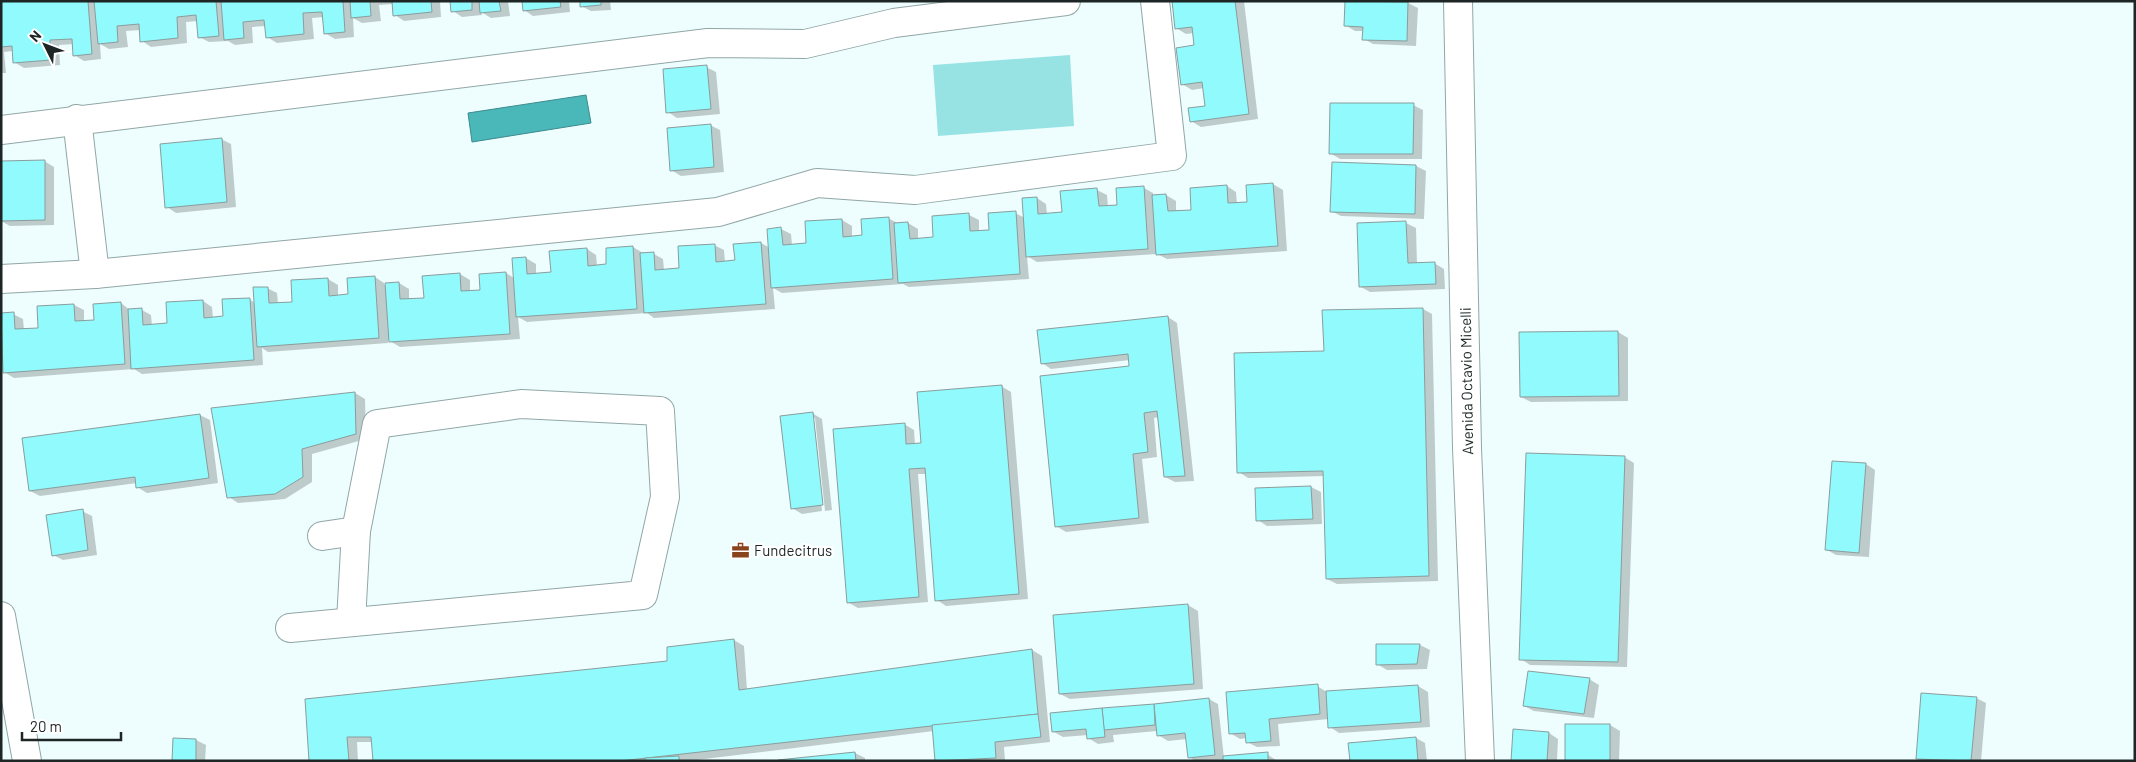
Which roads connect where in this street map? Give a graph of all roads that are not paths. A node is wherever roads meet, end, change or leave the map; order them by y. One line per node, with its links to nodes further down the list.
1 (1066, 1): 4 (street)
2 (1155, 1): 6 (street)
3 (1458, 1): 14 (street, Avenida Octavio Micelli)
4 (77, 119): 5 (street); 6 (street)
5 (1, 130)
6 (94, 274): 7 (street)
7 (1, 280)
8 (356, 531): 9 (street); 11 (street); 11 (street)
9 (322, 536)
10 (1, 616): 13 (street)
11 (351, 621): 12 (street)
12 (290, 628)
13 (27, 761)
14 (1480, 761)

